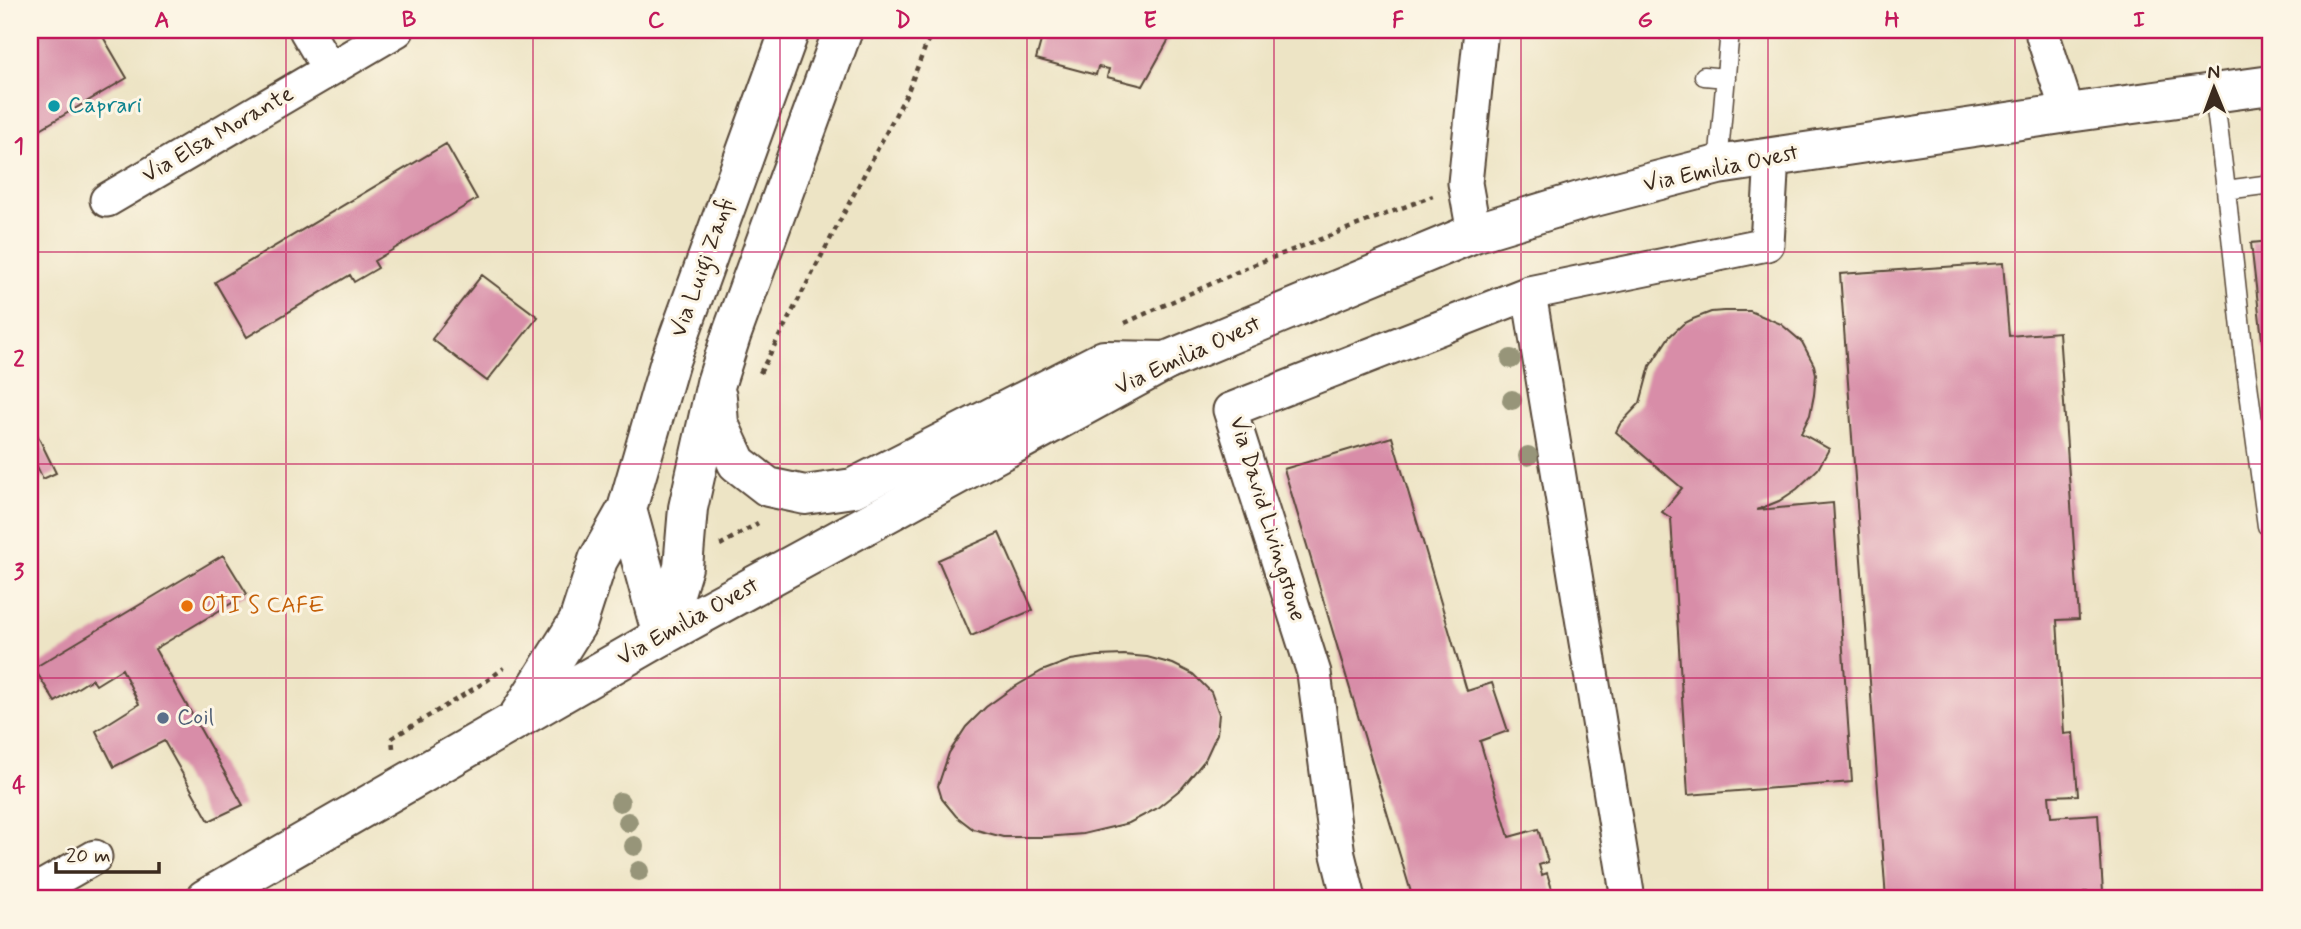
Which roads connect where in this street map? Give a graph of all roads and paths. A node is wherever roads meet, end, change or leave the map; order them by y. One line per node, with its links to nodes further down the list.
1 (306, 30): 9 (street)
2 (397, 30): 9 (street, Via Elsa Morante)
3 (790, 30): 27 (main road, Via Luigi Zanfi)
4 (843, 30): 26 (main road)
5 (932, 30): 25 (path)
6 (1480, 30): 17 (street)
7 (1731, 30): 11 (lane)
8 (2043, 30): 14 (street)
9 (329, 69): 20 (street, Via Elsa Morante)
10 (1704, 76): 11 (lane)
11 (1726, 78): 16 (lane)
12 (2271, 85): 13 (main road, Via Emilia Ovest)
13 (2214, 93): 14 (main road, Via Emilia Ovest); 19 (lane)
14 (2068, 113): 15 (main road, Via Emilia Ovest)
15 (1772, 156): 16 (main road, Via Emilia Ovest); 22 (street, Via David Livingstone)
16 (1718, 165): 21 (main road, Via Emilia Ovest)
17 (1465, 183): 21 (street); 23 (path)
18 (2271, 184): 19 (lane)
19 (2226, 190): 28 (lane)
20 (107, 200)
21 (1474, 233): 24 (main road, Via Emilia Ovest)
22 (1529, 292): 34 (street, Via David Livingstone); 35 (street)
23 (1116, 328)
24 (1166, 361): 26 (main road); 29 (main road, Via Emilia Ovest)
25 (757, 379)
26 (716, 383): 29 (main road)
27 (627, 509): 29 (main road); 30 (main road, Via Luigi Zanfi)
28 (2271, 525)
29 (662, 636): 30 (main road, Via Emilia Ovest)
30 (516, 720): 33 (main road, Via Emilia Ovest)
31 (94, 857): 32 (street)
32 (30, 894)
33 (205, 899)
34 (1349, 899)
35 (1628, 899)

